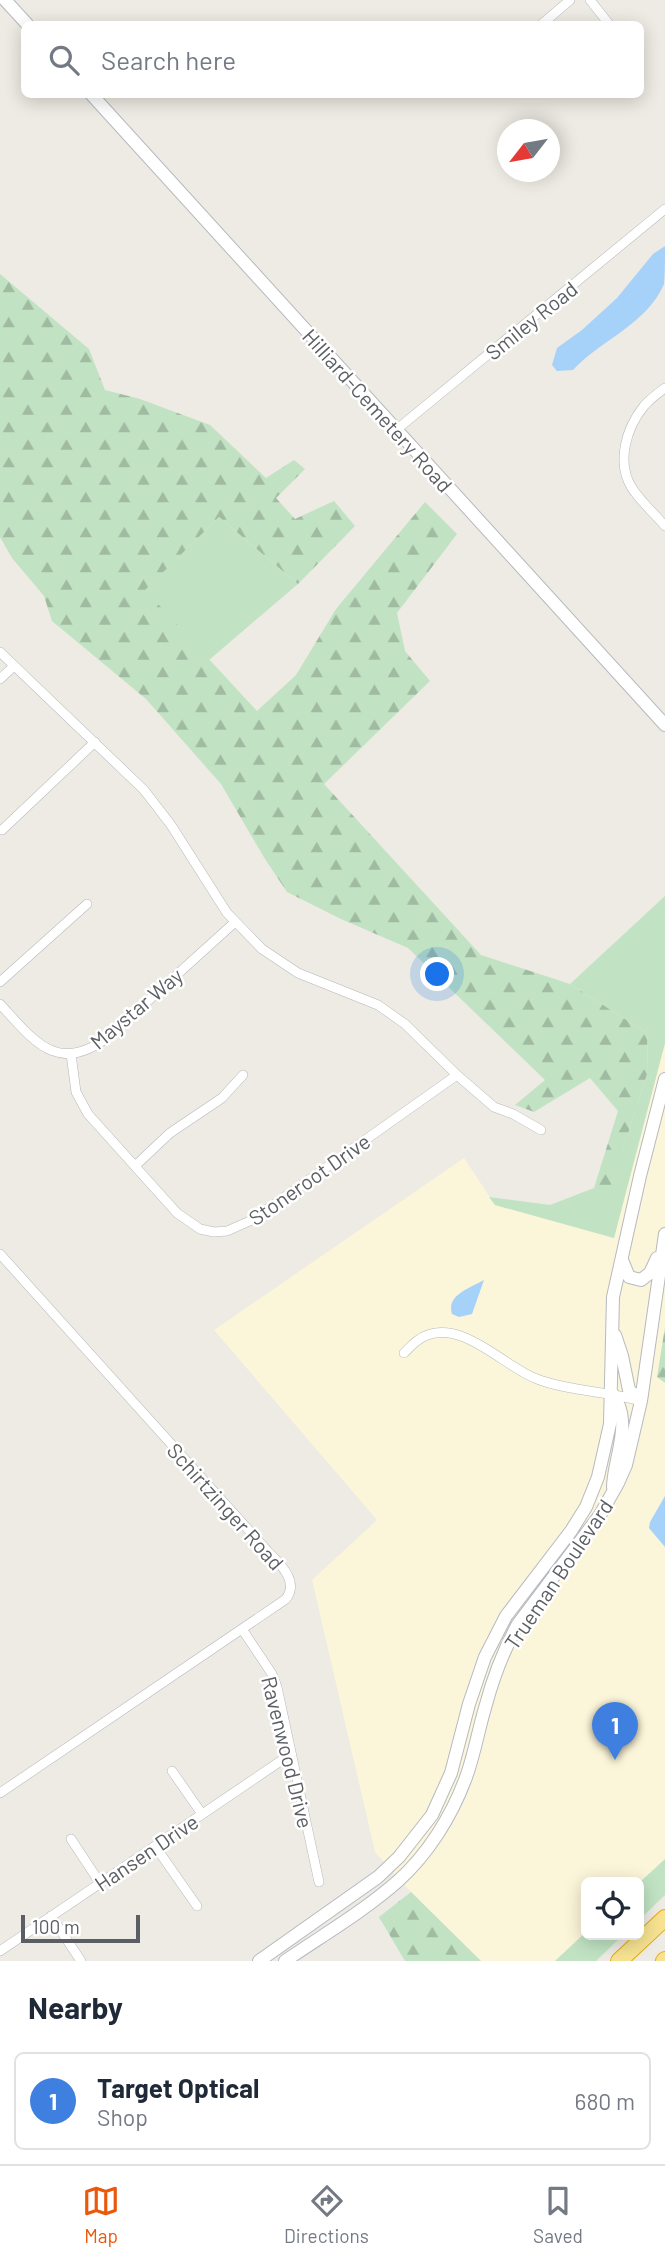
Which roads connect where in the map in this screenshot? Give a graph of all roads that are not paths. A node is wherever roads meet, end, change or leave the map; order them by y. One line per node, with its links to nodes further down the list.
1 (5, 0): 4 (main road)
2 (570, 0): 5 (street)
3 (590, 0): 6 (street)
4 (24, 21)
5 (546, 21)
6 (606, 21)
7 (95, 98): 10 (main road, Hilliard-Cemetery Road)
8 (665, 209): 10 (street, Smiley Road)
9 (665, 388): 11 (street)
10 (396, 430): 15 (main road, Hilliard-Cemetery Road)
11 (665, 526)
12 (0, 652): 13 (street)
13 (14, 666): 14 (street); 16 (street)
14 (0, 679)
15 (665, 725)
16 (95, 741): 17 (street); 19 (street)
17 (2, 830)
18 (87, 904): 20 (street)
19 (234, 923): 22 (street, Maystar Way); 24 (street)
20 (0, 982)
21 (0, 1004): 22 (street, Maystar Way)
22 (71, 1054): 27 (street, Stoneroot Drive)
23 (243, 1075): 27 (street)
24 (457, 1075): 26 (street); 27 (street, Stoneroot Drive)
25 (665, 1079): 30 (main road, Trueman Boulevard)
26 (541, 1130)
27 (135, 1166)
28 (665, 1235): 30 (main road); 34 (main road, Trueman Boulevard)
29 (0, 1254): 36 (street, Schirtzinger Road)
30 (622, 1260): 31 (main road, Trueman Boulevard)
31 (611, 1323): 33 (main road, Trueman Boulevard); 34 (main road)
32 (404, 1353): 33 (street)
33 (612, 1393): 34 (street); 35 (main road); 53 (main road, Trueman Boulevard)
34 (640, 1401): 35 (main road, Trueman Boulevard)
35 (612, 1495): 54 (main road, Trueman Boulevard)
36 (242, 1629): 37 (street, Ravenwood Drive); 39 (street, Schirtzinger Road)
37 (291, 1754): 40 (street, Hansen Drive); 43 (street, Ravenwood Drive)
38 (172, 1771): 40 (street)
39 (0, 1793)
40 (202, 1814): 42 (street, Hansen Drive)
41 (71, 1839): 44 (street)
42 (155, 1846): 44 (street, Hansen Drive); 46 (street)
43 (319, 1882)
44 (100, 1883): 47 (street, Hansen Drive)
45 (665, 1903): 49 (highway)
46 (197, 1906)
47 (51, 1916): 51 (street, Hansen Drive); 52 (street)
48 (665, 1918): 56 (highway)
49 (644, 1926)
50 (632, 1940): 55 (highway)
51 (0, 1951)
52 (81, 1961)
53 (259, 1961)
54 (285, 1961)
55 (612, 1961)
56 (619, 1961)

